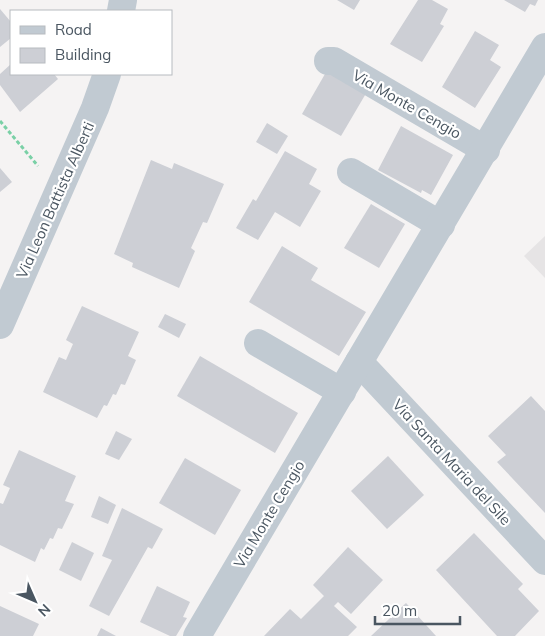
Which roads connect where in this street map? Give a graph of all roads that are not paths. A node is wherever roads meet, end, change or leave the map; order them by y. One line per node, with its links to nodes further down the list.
1 (545, 47): 4 (street, Via Monte Cengio)
2 (328, 61): 4 (street, Via Monte Cengio)
3 (107, 75): 7 (street, Via Leon Battista Alberti)
4 (486, 150): 6 (street, Via Monte Cengio)
5 (351, 172): 6 (street)
6 (441, 225): 9 (street, Via Monte Cengio)
7 (0, 325)
8 (258, 343): 10 (street)
9 (359, 362): 10 (street, Via Monte Cengio); 11 (street, Via Santa Maria del Sile)
10 (342, 392): 12 (street, Via Monte Cengio)
11 (545, 561)
12 (197, 636)

